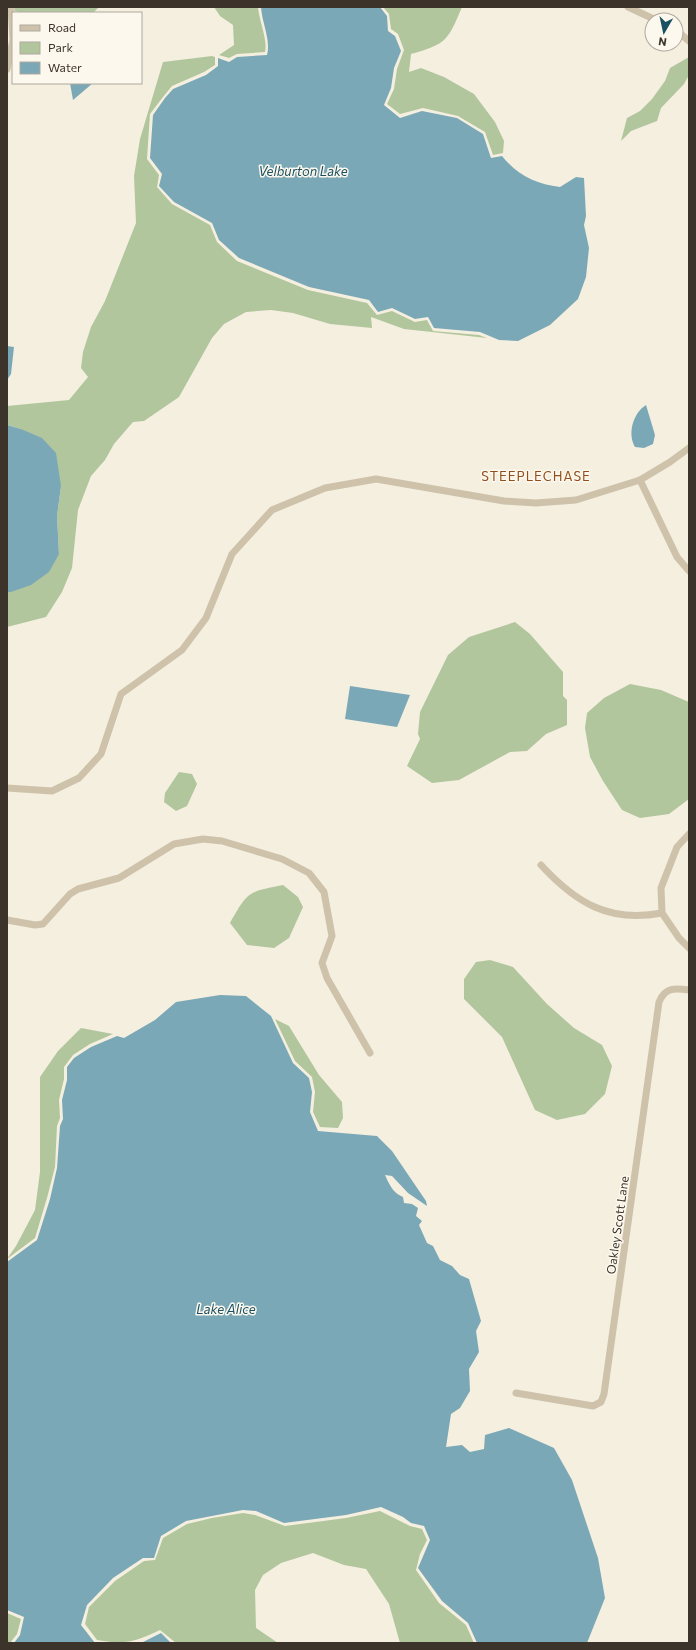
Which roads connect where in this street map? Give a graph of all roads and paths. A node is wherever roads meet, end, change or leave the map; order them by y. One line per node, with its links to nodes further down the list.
1 (11, 7): 4 (street)
2 (628, 7): 3 (street)
3 (644, 14)
4 (12, 24)
5 (12, 45): 6 (street)
6 (7, 69)
7 (689, 448): 8 (street)
8 (640, 480): 9 (street); 10 (street)
9 (689, 572)
10 (7, 788)
11 (689, 834): 13 (street)
12 (541, 865): 13 (street)
13 (662, 913): 15 (street)
14 (7, 920): 17 (street)
15 (689, 948)
16 (689, 990): 18 (street, Oakley Scott Lane)
17 (370, 1053)
18 (516, 1393)

